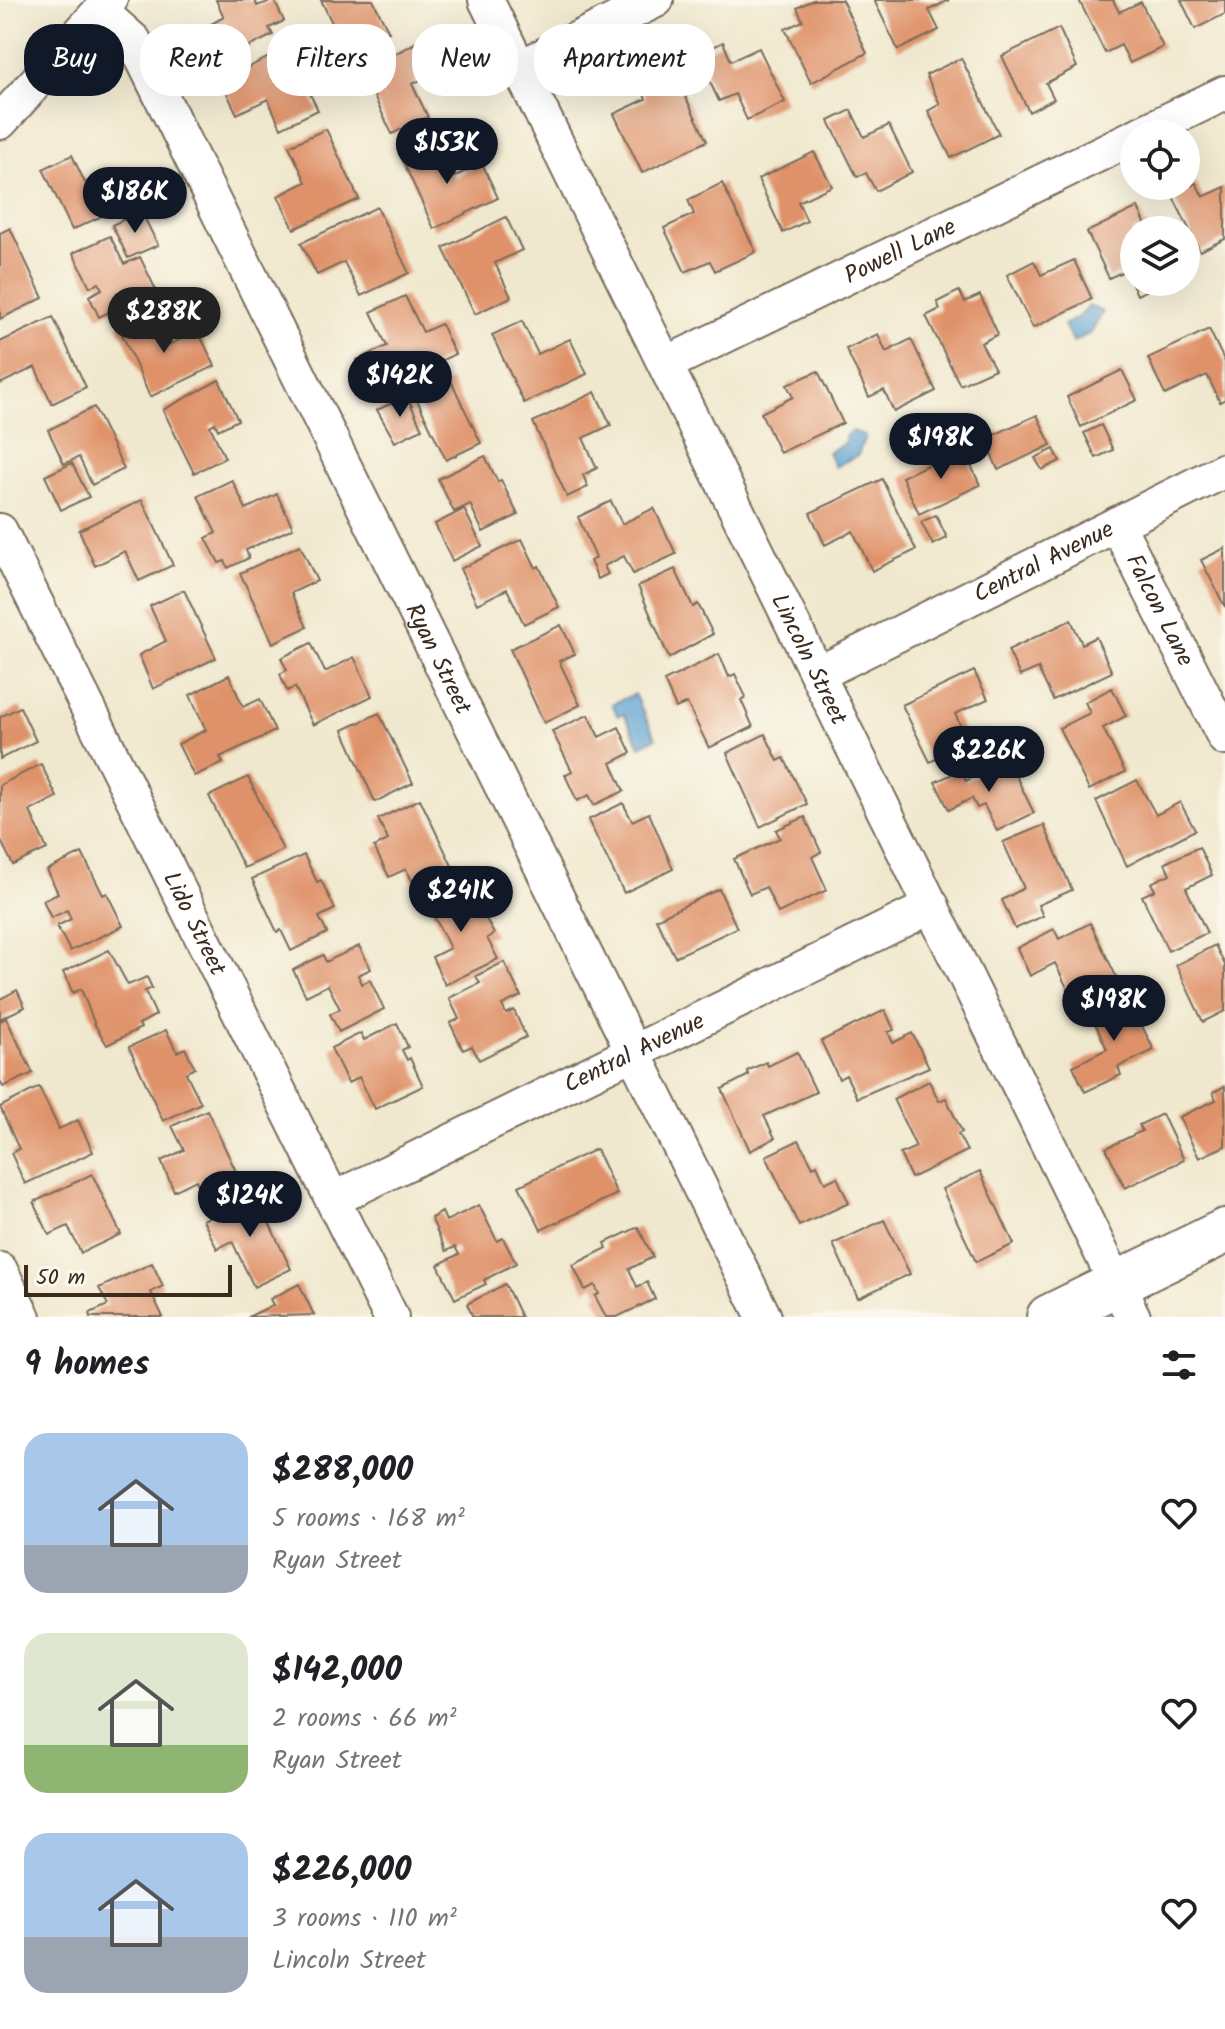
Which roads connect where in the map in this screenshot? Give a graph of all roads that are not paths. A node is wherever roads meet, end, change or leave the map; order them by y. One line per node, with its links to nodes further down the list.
1 (486, 0): 4 (street, Lincoln Street)
2 (656, 0): 4 (street)
3 (105, 6): 7 (street); 16 (street, Ryan Street)
4 (519, 68): 9 (street, Lincoln Street)
5 (1225, 93): 6 (street)
6 (1169, 120)
7 (0, 122)
8 (1120, 144): 9 (street, Powell Lane)
9 (666, 364): 13 (street, Lincoln Street)
10 (1225, 470): 11 (street, Central Avenue)
11 (1117, 524): 13 (street, Central Avenue); 14 (street, Falcon Lane)
12 (0, 531): 17 (street, Lido Street)
13 (818, 674): 15 (street, Lincoln Street)
14 (1225, 738)
15 (932, 906): 16 (street, Central Avenue); 20 (street, Lincoln Street)
16 (634, 1053): 17 (street, Central Avenue); 23 (street, Ryan Street)
17 (334, 1199): 22 (street, Lido Street)
18 (1225, 1231): 20 (street)
19 (0, 1270): 21 (street)
20 (1125, 1301): 24 (street)
21 (23, 1317)
22 (391, 1317)
23 (764, 1317)
24 (1049, 1317)

